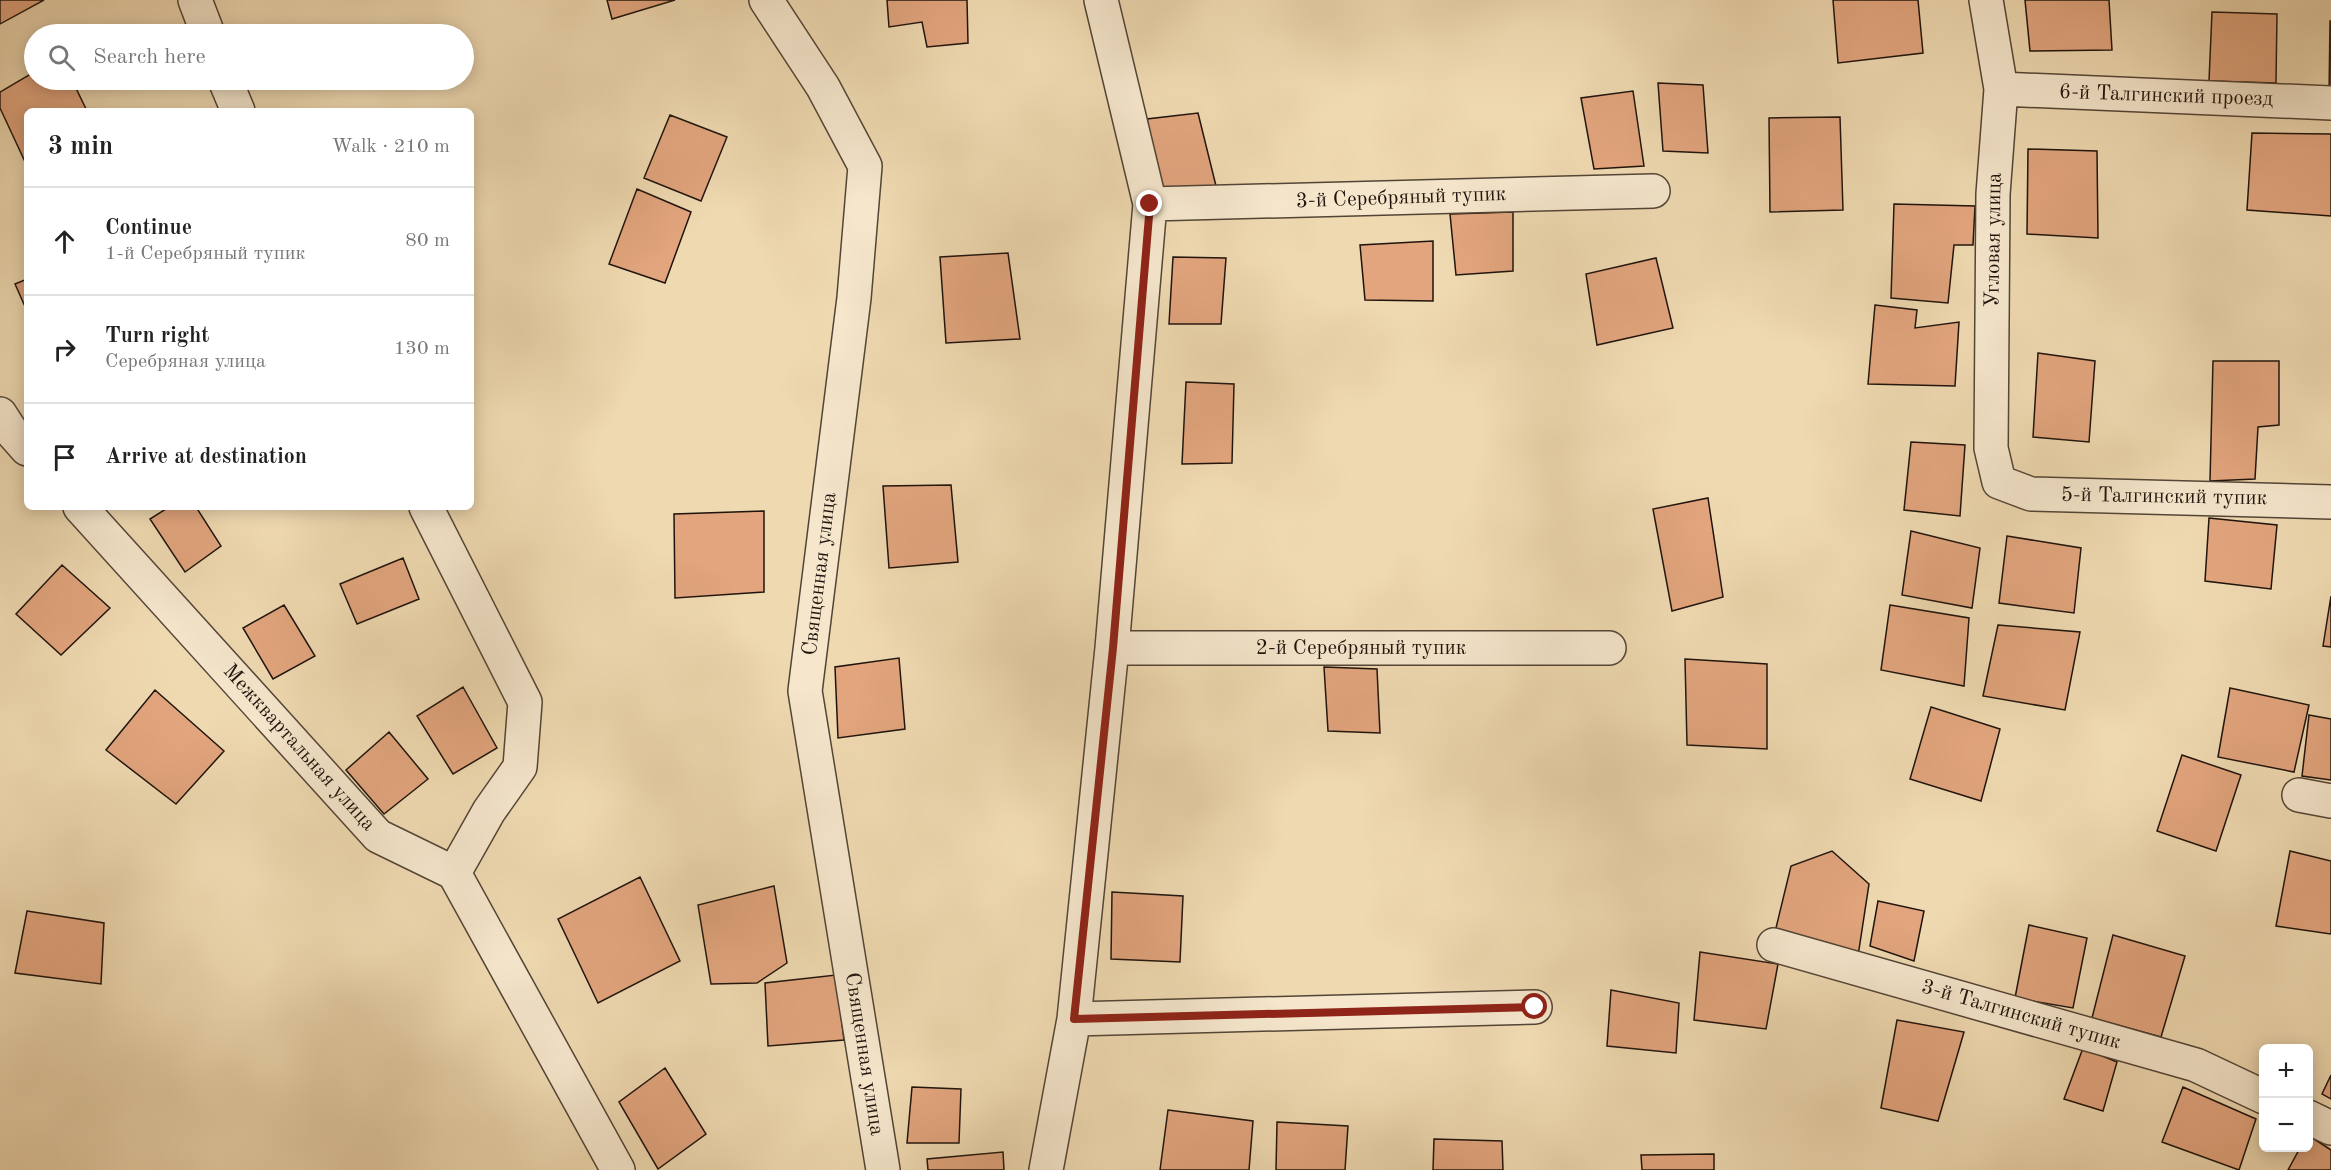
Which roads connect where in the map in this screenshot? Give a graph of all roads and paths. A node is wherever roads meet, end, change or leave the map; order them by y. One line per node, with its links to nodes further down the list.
1 (195, 0): 5 (street)
2 (766, 0): 30 (street, Священная улица)
3 (1101, 0): 11 (street)
4 (1986, 0): 7 (street, Угловая улица)
5 (204, 24)
6 (229, 90): 9 (street)
7 (2001, 90): 8 (street, 6-й Талгинский проезд); 14 (street, Угловая улица)
8 (2331, 103)
9 (237, 108)
10 (1653, 191): 11 (street, 3-й Серебряный тупик)
11 (1150, 204): 18 (street)
12 (0, 414): 13 (street)
13 (24, 446)
14 (1999, 482): 15 (street, 5-й Талгинский тупик)
15 (2331, 502)
16 (83, 510): 22 (street, Межквартальная улица)
17 (428, 510): 22 (street)
18 (1113, 648): 19 (street, 2-й Серебряный тупик); 25 (street)
19 (1609, 648)
20 (2299, 795): 21 (street)
21 (2331, 801)
22 (454, 873): 29 (street)
23 (1774, 945): 26 (street, 3-й Талгинский тупик)
24 (1535, 1007): 25 (street)
25 (1074, 1019): 31 (street)
26 (2259, 1094)
27 (2313, 1119): 28 (street)
28 (2331, 1128)
29 (618, 1170)
30 (883, 1170)
31 (1046, 1170)

